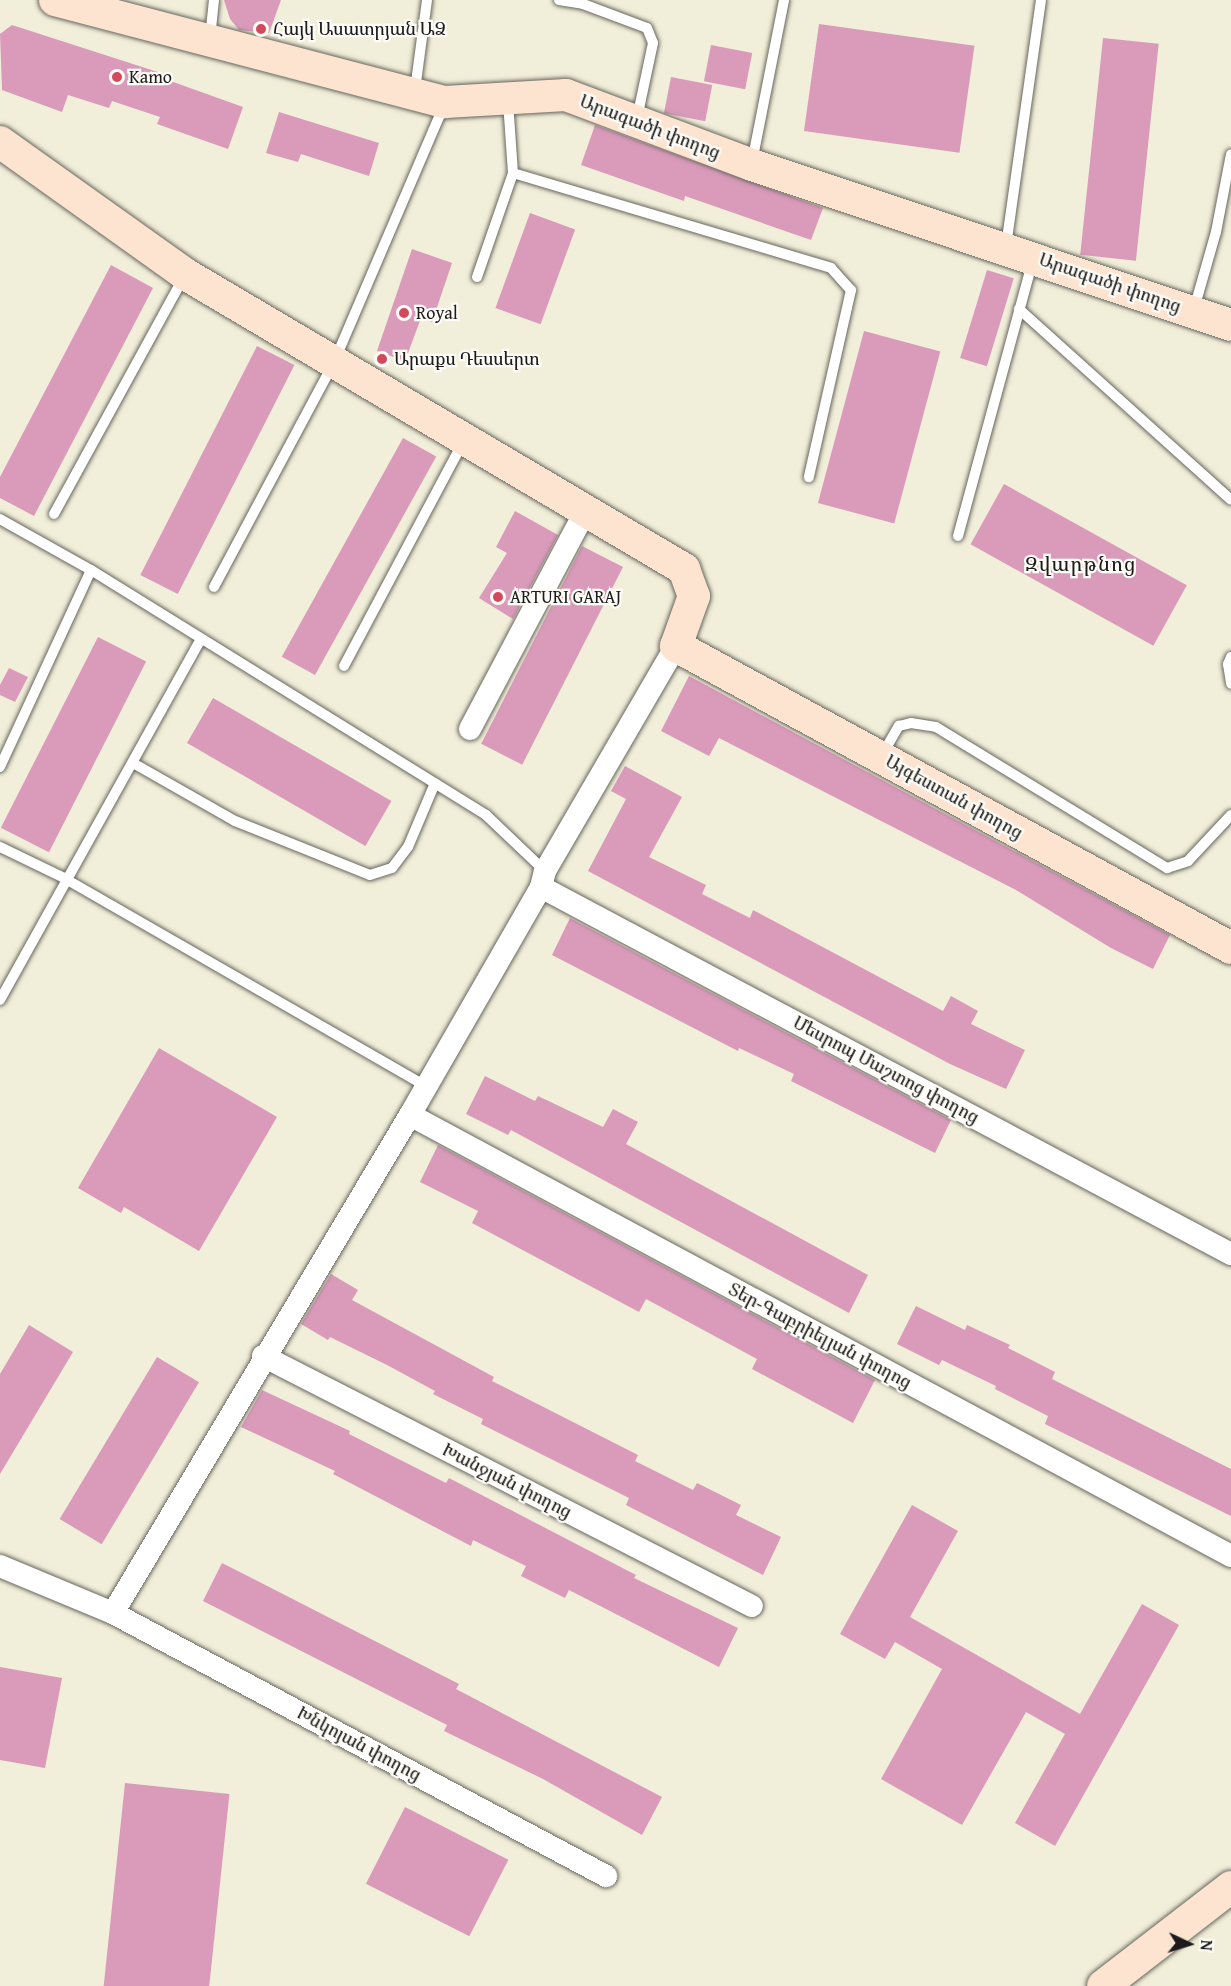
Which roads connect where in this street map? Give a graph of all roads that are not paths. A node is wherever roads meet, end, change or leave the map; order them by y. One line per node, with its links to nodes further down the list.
1 (55, 0): 8 (street, Արագածի փողոց)
2 (214, 0): 8 (lane)
3 (427, 0): 9 (lane)
4 (560, 0): 7 (lane)
5 (783, 0): 15 (lane)
6 (1041, 0): 17 (lane)
7 (584, 2): 12 (lane)
8 (210, 41): 9 (street, Արագածի փողոց)
9 (414, 94): 11 (street, Արագածի փողոց)
10 (507, 98): 11 (street, Արագածի փողոց); 12 (street, Արագածի փողոց); 16 (lane)
11 (445, 102): 23 (lane)
12 (636, 122): 15 (street, Արագածի փողոց)
13 (1, 147): 18 (street)
14 (1231, 154): 21 (lane)
15 (752, 165): 17 (street, Արագածի փողոց)
16 (513, 173): 19 (lane); 25 (lane)
17 (1019, 252): 20 (lane); 21 (street, Արագածի փողոց)
18 (185, 274): 23 (street); 28 (lane)
19 (477, 277)
20 (1019, 309): 26 (lane); 30 (lane)
21 (1193, 312): 22 (street, Արագածի փողոց)
22 (1231, 325)
23 (334, 362): 24 (street); 32 (lane)
24 (465, 439): 27 (street); 36 (lane)
25 (810, 477)
26 (1231, 500)
27 (586, 510): 34 (street); 38 (street)
28 (54, 514)
29 (0, 519): 31 (lane)
30 (958, 536)
31 (91, 570): 33 (lane); 41 (lane)
32 (214, 587)
33 (201, 639): 40 (lane); 42 (lane)
34 (676, 646): 39 (street, Այգեստան փողոց); 46 (street)
35 (1231, 657): 37 (lane)
36 (344, 666)
37 (1231, 684)
38 (470, 729)
39 (881, 758): 43 (lane); 47 (street, Այգեստան փողոց)
40 (133, 763): 42 (lane); 45 (lane)
41 (0, 767)
42 (435, 783): 46 (lane)
43 (1231, 815)
44 (0, 847): 45 (lane)
45 (64, 878): 48 (lane); 49 (lane)
46 (543, 879): 49 (street); 51 (street, Մեսրոպ Մաշտոց փողոց)
47 (1231, 948)
48 (0, 1000)
49 (424, 1086): 50 (street)
50 (410, 1115): 52 (street); 53 (street, Տեր-Գաբրիելյան փողոց)
51 (1231, 1254)
52 (263, 1356): 55 (street, Խանջյան փողոց); 56 (street)
53 (1231, 1556)
54 (0, 1566): 56 (street, Խնկոյան փողոց)
55 (752, 1606)
56 (113, 1613): 57 (street, Խնկոյան փողոց)
57 (606, 1876)
58 (1231, 1887): 59 (street)
59 (1103, 1986)

